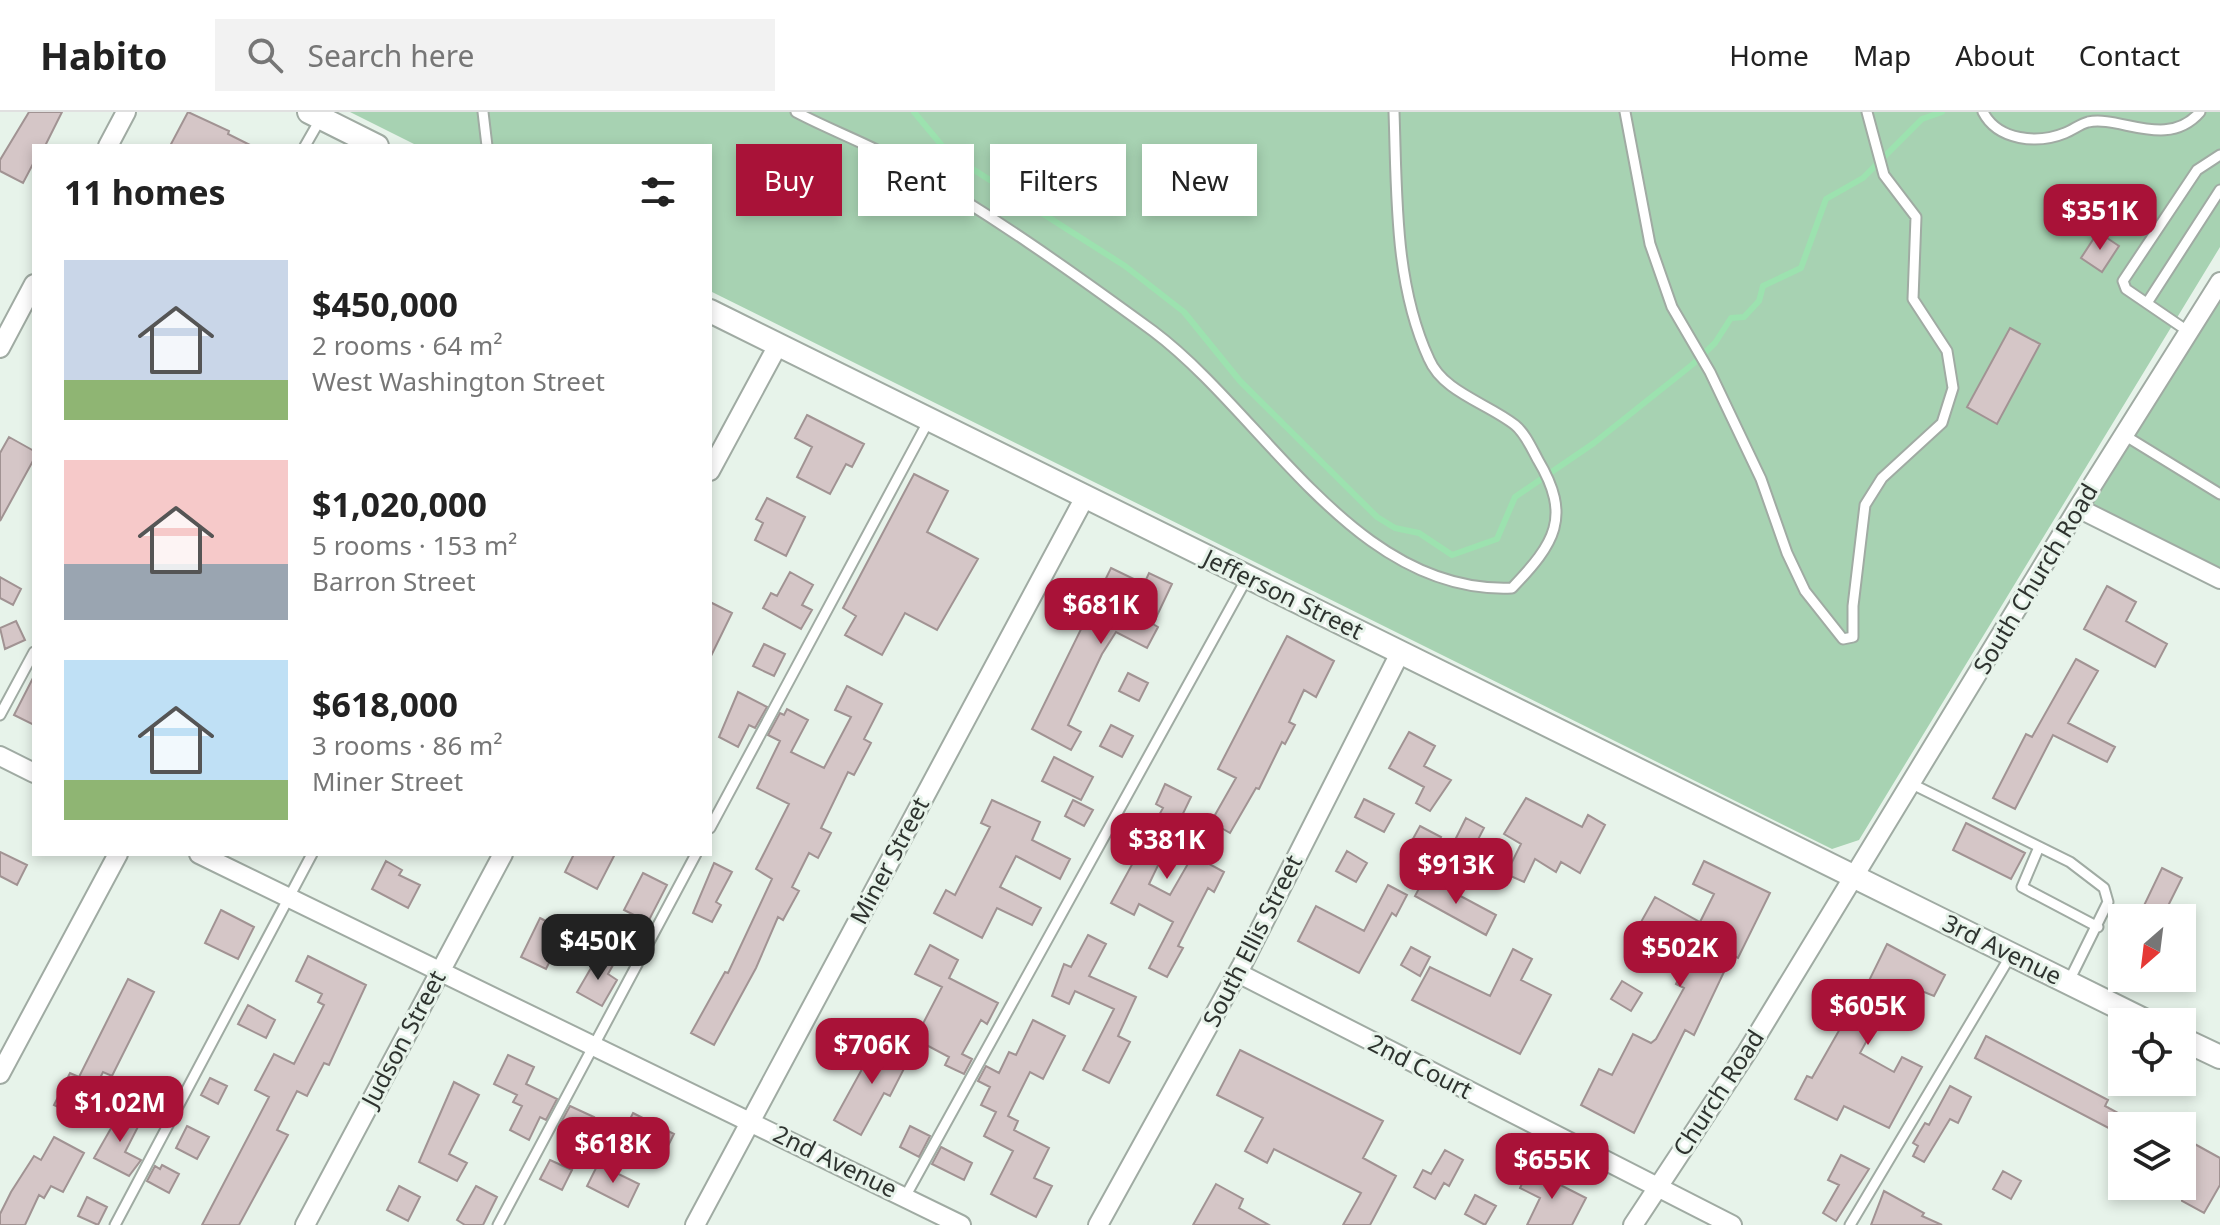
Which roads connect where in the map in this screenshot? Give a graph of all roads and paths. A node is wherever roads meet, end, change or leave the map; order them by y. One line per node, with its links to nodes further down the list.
1 (126, 112): 10 (street)
2 (483, 112): 13 (lane)
3 (796, 112): 4 (lane)
4 (1394, 112)
5 (1625, 112): 6 (lane)
6 (1867, 112)
7 (1983, 112): 8 (lane)
8 (2200, 112)
9 (315, 115): 11 (lane); 12 (street)
10 (109, 144)
11 (306, 144)
12 (373, 144)
13 (487, 144)
14 (2220, 155): 18 (lane)
15 (2220, 190): 18 (lane)
16 (2220, 282): 20 (street, South Church Road)
17 (32, 288): 22 (street)
18 (2147, 303): 20 (lane)
19 (712, 312): 21 (street, Jefferson Street)
20 (2189, 332): 24 (street, South Church Road)
21 (778, 345): 23 (street, Jefferson Street); 25 (street)
22 (0, 348)
23 (929, 420): 27 (street, Jefferson Street); 37 (lane)
24 (2124, 435): 26 (lane); 28 (street, South Church Road)
25 (712, 467)
26 (2220, 494)
27 (1085, 497): 29 (street, Jefferson Street); 56 (street, Miner Street)
28 (2078, 508): 30 (street); 36 (street, South Church Road)
29 (1247, 578): 31 (street, Jefferson Street); 58 (lane)
30 (2220, 579)
31 (1400, 653): 44 (street, Jefferson Street); 49 (street, South Ellis Street)
32 (32, 656): 33 (lane)
33 (0, 715)
34 (0, 756): 35 (street)
35 (32, 772)
36 (1912, 784): 38 (lane); 44 (street, South Church Road)
37 (712, 824)
38 (2039, 847): 46 (lane); 46 (lane)
39 (117, 856): 55 (street)
40 (203, 856): 45 (street, 2nd Avenue)
41 (311, 856): 45 (lane)
42 (502, 856): 48 (street, Judson Street)
43 (695, 856): 52 (lane)
44 (1855, 879): 47 (street, 3rd Avenue); 57 (street, Church Road)
45 (288, 898): 48 (street, 2nd Avenue); 59 (lane)
46 (2098, 927): 50 (lane)
47 (2011, 955): 50 (street, 3rd Avenue); 67 (lane)
48 (440, 972): 52 (street, 2nd Avenue); 60 (street, Judson Street)
49 (1238, 973): 57 (street, 2nd Court); 64 (street, South Ellis Street)
50 (2068, 983): 51 (street, 3rd Avenue)
51 (2119, 1008)
52 (593, 1045): 56 (street, 2nd Avenue); 61 (lane)
53 (2196, 1046): 54 (street)
54 (2220, 1057)
55 (0, 1074)
56 (751, 1121): 58 (street, 2nd Avenue); 62 (street, Miner Street)
57 (1656, 1187): 65 (street, Church Road); 66 (street, 2nd Court)
58 (905, 1197): 63 (street, 2nd Avenue)
59 (115, 1225)
60 (305, 1225)
61 (498, 1225)
62 (695, 1225)
63 (961, 1225)
64 (1098, 1225)
65 (1633, 1225)
66 (1732, 1225)
67 (1850, 1225)

